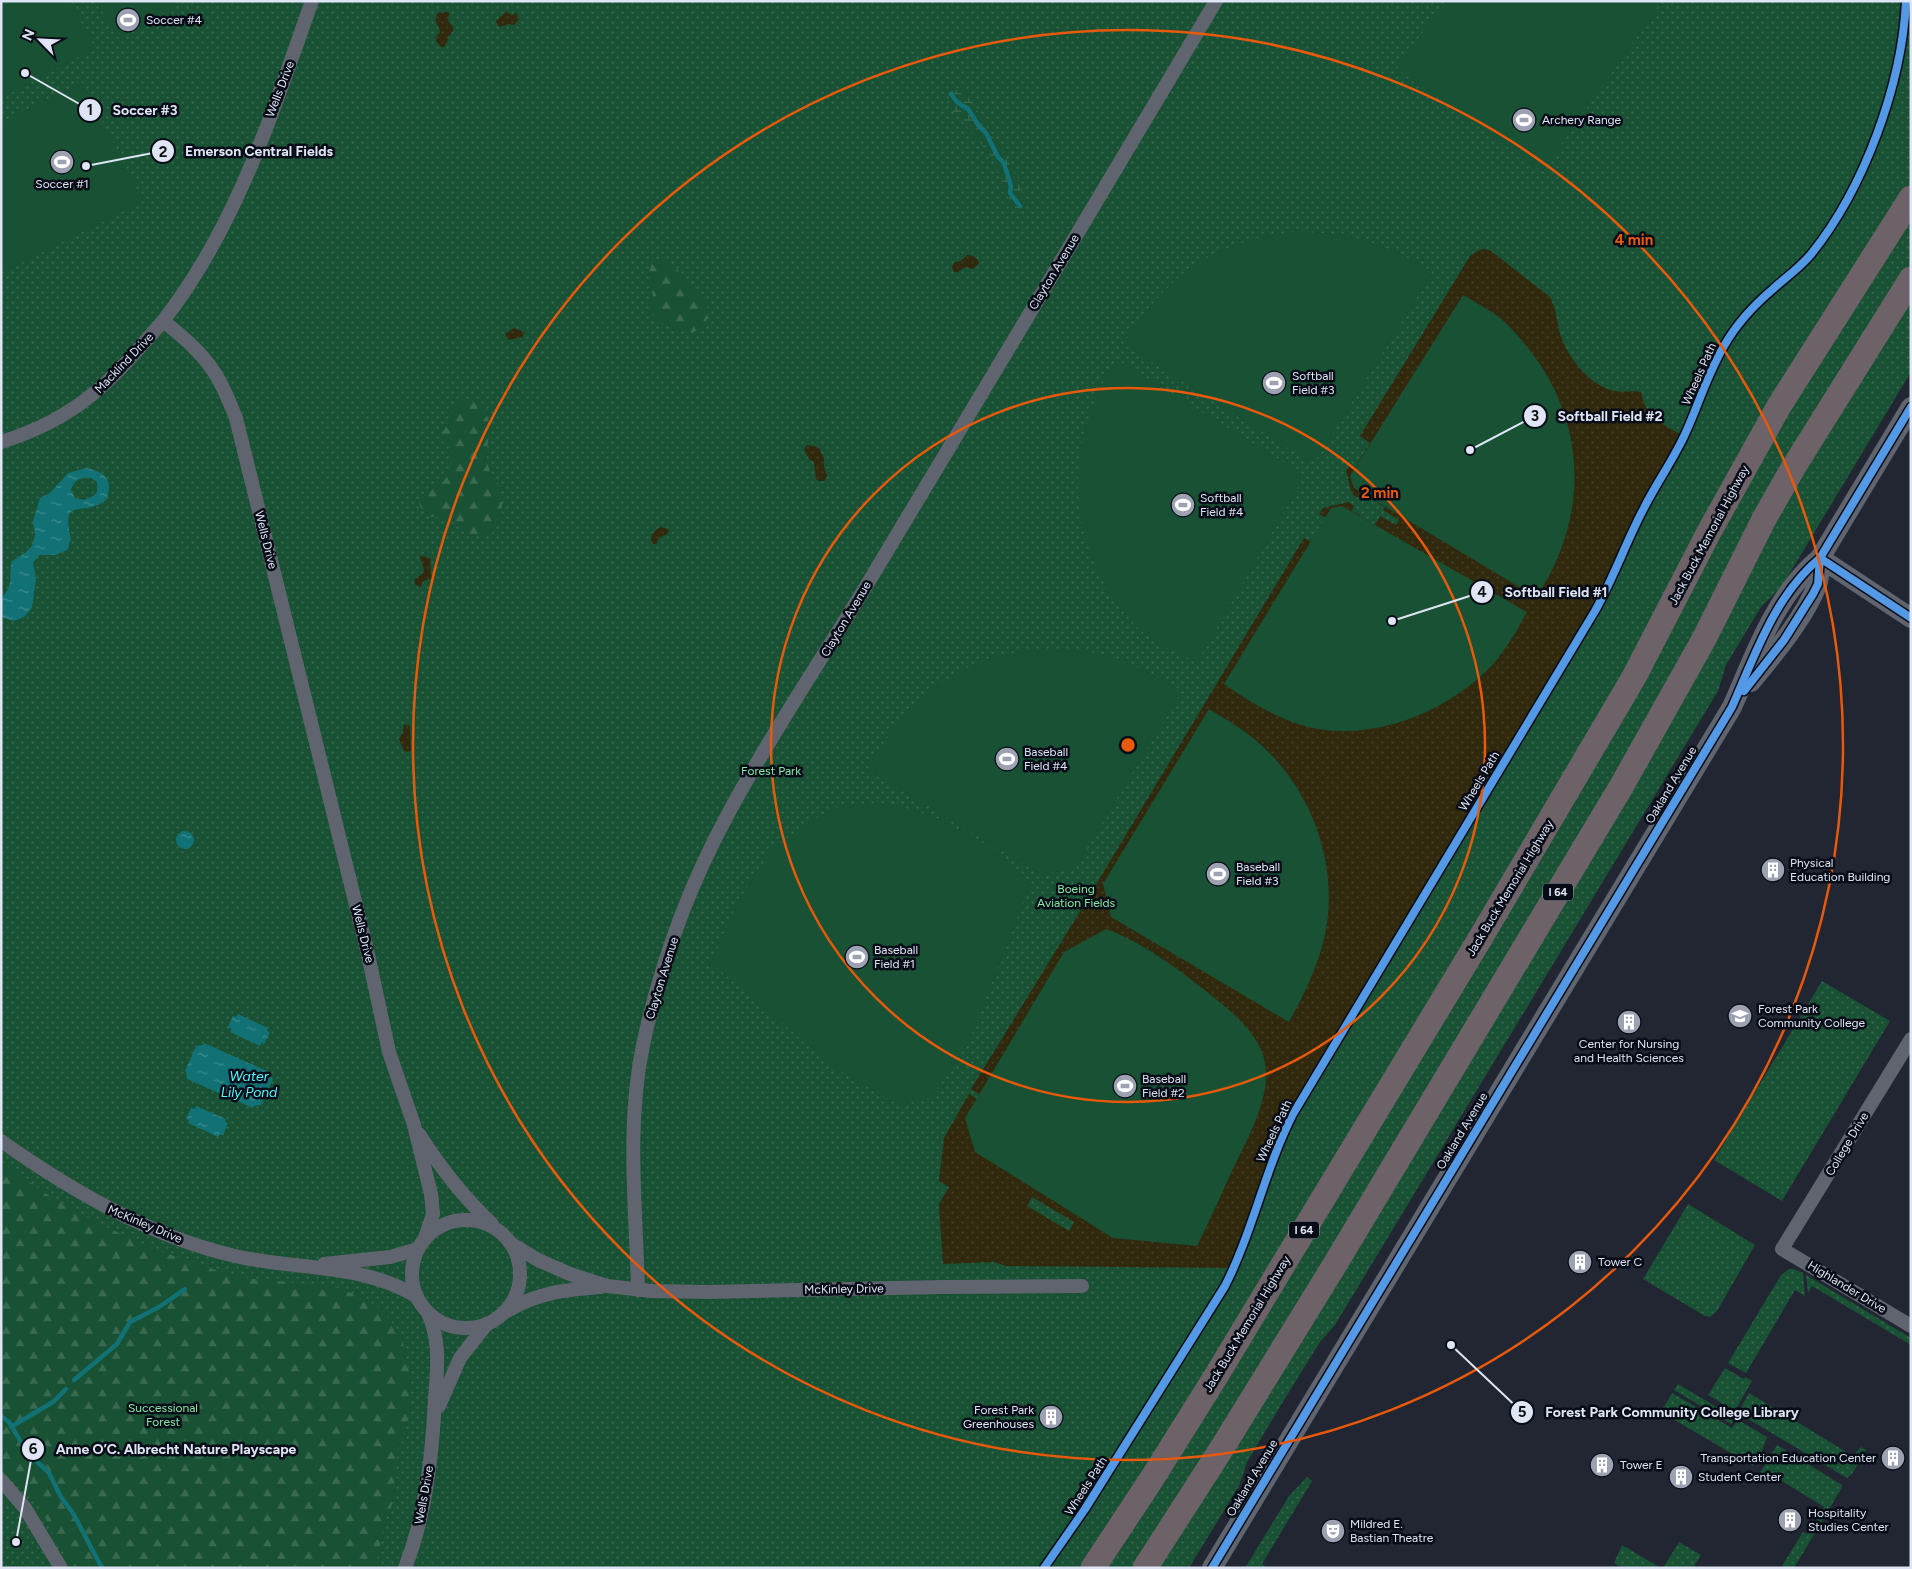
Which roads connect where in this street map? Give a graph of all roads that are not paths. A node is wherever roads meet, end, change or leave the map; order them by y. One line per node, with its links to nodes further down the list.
1 (312, 1): 5 (street, Wells Drive)
2 (1216, 1): 20 (street, Clayton Avenue)
3 (1911, 198): 30 (highway, Jack Buck Memorial Highway / I 64)
4 (1911, 279): 31 (highway, I 64)
5 (164, 322): 7 (street, Macklind Drive); 11 (street, Wells Drive)
6 (1911, 406): 8 (street, Oakland Avenue)
7 (1, 442)
8 (1820, 558): 9 (street); 32 (street, Oakland Avenue)
9 (1911, 618)
10 (1911, 1039): 16 (street, College Drive)
11 (414, 1125): 13 (street, Wells Drive); 14 (street, Wells Drive)
12 (1, 1141): 17 (street, McKinley Drive)
13 (500, 1232): 14 (street); 15 (street)
14 (422, 1243): 17 (street, McKinley Drive); 21 (street)
15 (510, 1243): 18 (street, McKinley Drive); 22 (street)
16 (1782, 1249): 25 (street, Highlander Drive)
17 (306, 1266): 21 (street, McKinley Drive)
18 (607, 1286): 20 (street, McKinley Drive); 22 (street, McKinley Drive)
19 (1082, 1286): 20 (street, McKinley Drive)
20 (638, 1290)
21 (416, 1296): 23 (street)
22 (504, 1312): 24 (street)
23 (427, 1313): 24 (street); 26 (street, Wells Drive)
24 (486, 1325): 26 (street, Wells Drive)
25 (1911, 1326)
26 (434, 1421): 29 (street, Wells Drive)
27 (1, 1480): 28 (street)
28 (61, 1568)
29 (405, 1568)
30 (1093, 1568)
31 (1145, 1568)
32 (1212, 1568)

